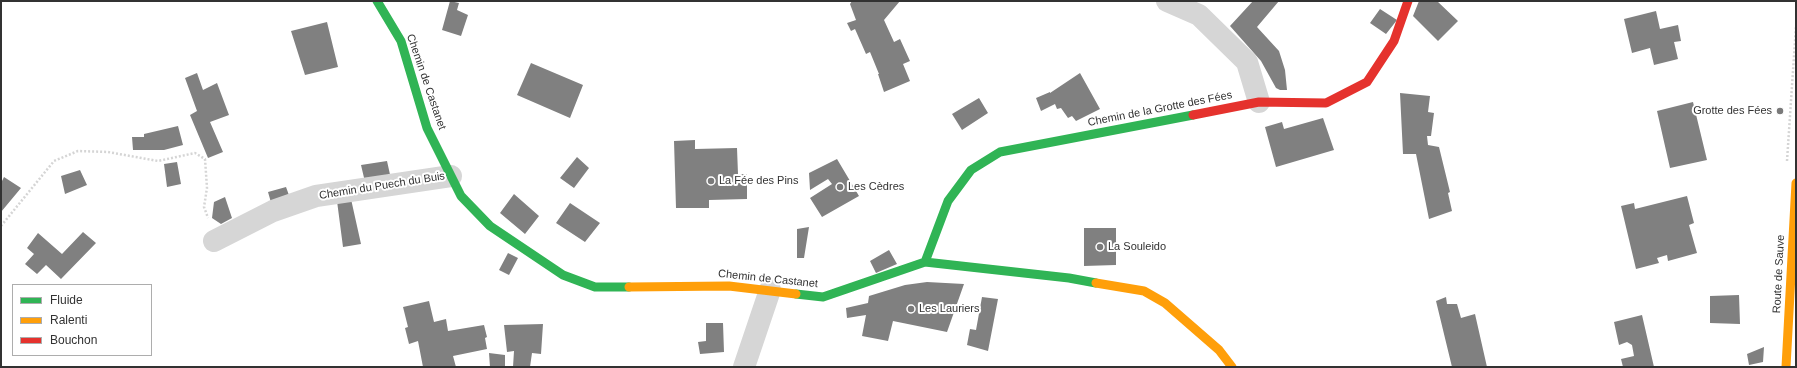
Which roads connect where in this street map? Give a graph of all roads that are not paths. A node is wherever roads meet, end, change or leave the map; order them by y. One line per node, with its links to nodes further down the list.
1 (377, 1): 5 (street, Chemin de Castanet)
2 (1167, 1): 4 (street)
3 (1408, 1): 4 (street, Chemin de la Grotte des Fées)
4 (1259, 102): 8 (street, Chemin de la Grotte des Fées)
5 (451, 176): 7 (street, Chemin du Puech du Buis); 9 (street, Chemin de Castanet)
6 (1796, 183): 12 (street, Route de Sauve)
7 (214, 240)
8 (925, 262): 9 (street, Chemin de Castanet); 11 (street, Chemin de Castanet)
9 (770, 290): 10 (street)
10 (744, 367)
11 (1232, 367)
12 (1786, 367)

